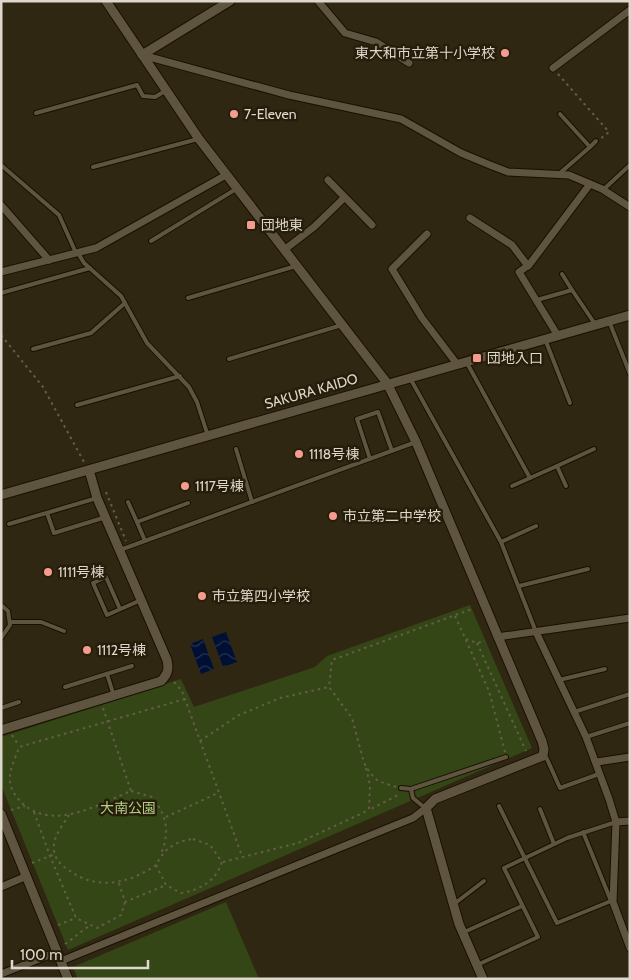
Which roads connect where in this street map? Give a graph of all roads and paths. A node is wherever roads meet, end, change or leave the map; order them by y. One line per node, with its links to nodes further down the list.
1 (106, 1): 5 (street)
2 (230, 1): 5 (street)
3 (318, 1): 6 (street)
4 (630, 10): 7 (street)
5 (142, 55): 8 (street); 18 (street)
6 (409, 63)
7 (554, 68): 12 (path)
8 (167, 90): 9 (lane); 11 (street)
9 (36, 113)
10 (560, 114): 13 (lane)
11 (200, 139): 16 (lane); 17 (street)
12 (596, 142): 13 (lane)
13 (590, 147): 18 (lane)
14 (1, 165): 31 (lane)
15 (630, 165): 22 (lane)
16 (94, 167)
17 (226, 175): 21 (street); 31 (street)
18 (558, 175): 20 (street)
19 (328, 180): 23 (street)
20 (590, 184): 22 (street); 34 (street)
21 (237, 188): 29 (lane); 30 (street)
22 (603, 190): 25 (street)
23 (344, 198): 27 (street); 30 (street)
24 (1, 205): 32 (street)
25 (630, 207)
26 (470, 218): 34 (street)
27 (372, 225)
28 (427, 234): 52 (street)
29 (151, 241)
30 (284, 250): 33 (street)
31 (77, 253): 32 (street); 35 (lane)
32 (49, 260): 36 (street)
33 (296, 266): 40 (lane); 45 (street)
34 (528, 266): 41 (street)
35 (90, 268): 39 (lane); 42 (lane)
36 (1, 272)
37 (562, 274): 38 (lane)
38 (572, 290): 41 (lane); 46 (lane)
39 (1, 293)
40 (188, 298)
41 (537, 300): 48 (street)
42 (125, 303): 50 (lane); 54 (lane)
43 (630, 315): 44 (street, SAKURA KAIDO)
44 (609, 321): 46 (street, SAKURA KAIDO); 53 (lane)
45 (342, 325): 51 (lane); 56 (street)
46 (596, 325): 48 (street, SAKURA KAIDO)
47 (1, 335): 66 (path)
48 (558, 336): 49 (street, SAKURA KAIDO)
49 (545, 339): 52 (street, SAKURA KAIDO); 57 (lane)
50 (34, 349)
51 (229, 359)
52 (462, 362): 55 (street, SAKURA KAIDO); 67 (lane)
53 (630, 374)
54 (180, 376): 58 (lane); 59 (lane)
55 (410, 377): 56 (street, SAKURA KAIDO); 82 (lane)
56 (387, 384): 59 (street, SAKURA KAIDO); 60 (street)
57 (570, 403)
58 (76, 406)
59 (208, 436): 66 (street, SAKURA KAIDO)
60 (416, 442): 63 (lane); 96 (street)
61 (236, 448): 74 (lane)
62 (594, 449): 65 (lane)
63 (392, 451): 64 (lane); 64 (lane)
64 (370, 459): 74 (lane)
65 (557, 466): 67 (lane); 69 (lane)
66 (89, 470): 71 (street, SAKURA KAIDO); 72 (street)
67 (530, 478): 68 (lane)
68 (512, 486)
69 (566, 486)
70 (106, 492): 83 (path)
71 (1, 495)
72 (98, 498): 76 (lane); 77 (street)
73 (128, 502): 78 (lane)
74 (252, 502): 81 (lane)
75 (188, 503): 78 (lane)
76 (47, 512): 77 (lane); 79 (lane)
77 (106, 518): 84 (street)
78 (136, 522): 81 (lane)
79 (9, 524)
80 (536, 526): 82 (lane)
81 (145, 541): 83 (lane)
82 (502, 542): 86 (lane)
83 (129, 547): 84 (lane)
84 (120, 550): 87 (street)
85 (588, 569): 86 (lane)
86 (519, 586): 95 (lane)
87 (141, 600): 89 (lane); 109 (street)
88 (1, 604): 93 (lane)
89 (120, 609): 89 (lane)
90 (472, 609): 91 (path)
91 (455, 615): 98 (path); 107 (path)
92 (630, 618): 95 (street)
93 (10, 622): 94 (lane); 97 (lane)
94 (64, 631)
95 (536, 632): 96 (street); 104 (street)
96 (497, 637): 124 (street)
97 (1, 638)
98 (465, 638): 100 (path); 123 (path)
99 (485, 641): 100 (path)
100 (477, 643): 122 (path)
101 (132, 666): 103 (lane)
102 (605, 669): 104 (lane)
103 (107, 674): 106 (lane); 109 (lane)
104 (559, 680): 114 (street)
105 (174, 682): 110 (path)
106 (65, 687)
107 (329, 687): 120 (path); 127 (path)
108 (630, 694): 114 (lane)
109 (114, 696): 117 (street)
110 (185, 699): 115 (path); 120 (path)
111 (18, 702): 113 (lane)
112 (102, 705): 115 (path)
113 (1, 708)
114 (574, 712): 119 (street)
115 (107, 722): 121 (path); 131 (path)
116 (630, 723): 119 (lane)
117 (1, 730)
118 (11, 733): 121 (path)
119 (586, 737): 126 (street)
120 (200, 741): 132 (path)
121 (20, 747): 133 (path)
122 (526, 751)
123 (506, 756): 130 (lane)
124 (543, 756): 128 (lane); 135 (street)
125 (630, 756): 126 (street)
126 (597, 762): 128 (street)
127 (364, 763): 129 (path); 138 (path)
128 (601, 774): 144 (street)
129 (401, 788): 130 (lane)
130 (411, 789): 135 (lane); 138 (path)
131 (131, 791): 141 (path); 142 (path)
132 (218, 793): 142 (path); 150 (path)
133 (25, 806): 137 (path); 139 (path)
134 (499, 806): 151 (lane)
135 (426, 808): 162 (street); 172 (street)
136 (540, 809): 146 (lane)
137 (11, 810)
138 (368, 810): 150 (path)
139 (34, 812): 141 (path); 148 (path)
140 (1, 814): 155 (street)
141 (69, 815): 147 (path)
142 (165, 817): 149 (path)
143 (630, 821): 144 (street)
144 (616, 822): 145 (lane); 161 (street)
145 (583, 832): 146 (lane); 161 (lane)
146 (554, 844): 151 (lane)
147 (55, 854): 148 (path); 157 (path)
148 (50, 856): 153 (path); 164 (path)
149 (161, 856): 152 (path); 154 (path)
150 (242, 856): 152 (path)
151 (524, 859): 161 (lane); 163 (lane)
152 (222, 862): 158 (path)
153 (32, 863)
154 (156, 865): 157 (path); 158 (path)
155 (26, 876): 159 (street); 171 (street)
156 (484, 881): 162 (lane)
157 (119, 882): 160 (path)
158 (166, 886): 160 (path)
159 (1, 887)
160 (125, 902): 166 (path)
161 (612, 902): 168 (street)
162 (453, 905): 167 (street)
163 (522, 906): 167 (lane); 173 (lane)
164 (76, 918): 165 (path); 166 (path)
165 (58, 925)
166 (88, 926): 169 (path)
167 (462, 933): 173 (street)
168 (627, 935): 170 (street)
169 (65, 944)
170 (630, 948)
171 (57, 952): 172 (street); 174 (street)
172 (61, 962): 175 (street)
173 (478, 966): 176 (street)
174 (1, 974)
175 (68, 979)
176 (483, 979)

